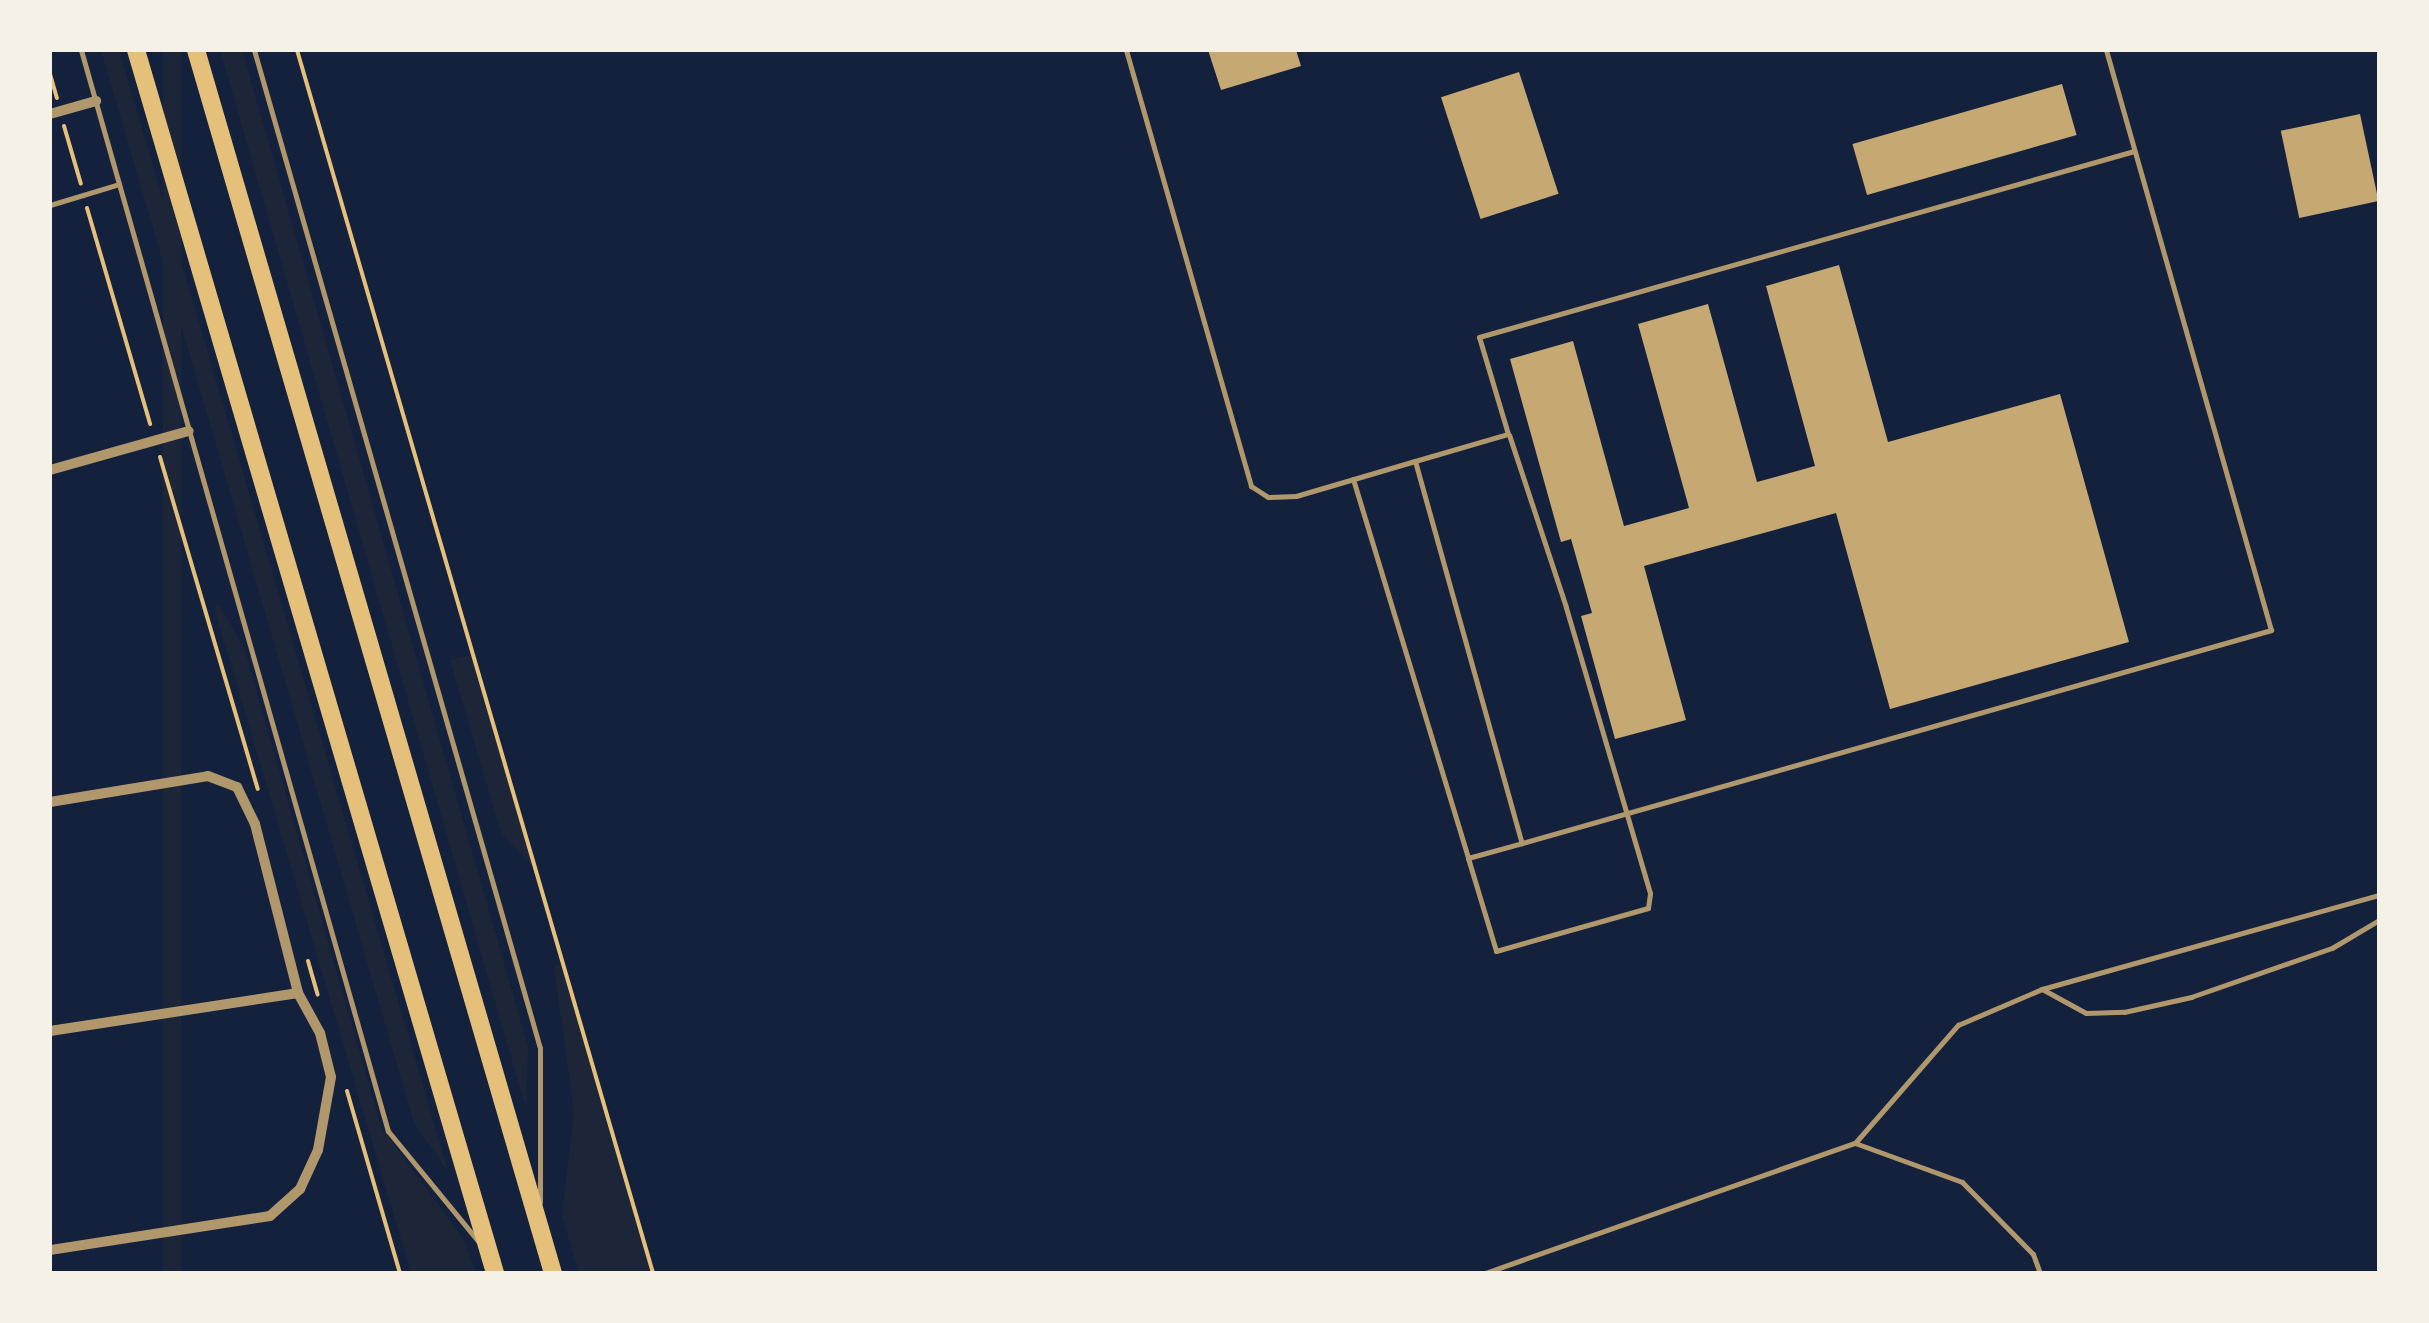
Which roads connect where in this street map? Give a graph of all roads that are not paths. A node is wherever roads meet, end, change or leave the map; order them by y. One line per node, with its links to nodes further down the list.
1 (81, 50): 7 (lane)
2 (136, 50): 29 (main road)
3 (196, 50): 27 (main road)
4 (254, 50): 27 (lane)
5 (1126, 50): 16 (lane)
6 (2106, 50): 9 (lane)
7 (96, 101): 8 (street); 10 (lane)
8 (55, 112)
9 (2134, 151): 13 (lane); 18 (lane)
10 (120, 184): 11 (lane); 12 (lane)
11 (50, 205)
12 (190, 431): 15 (street); 29 (lane)
13 (1508, 434): 14 (lane); 18 (lane)
14 (1415, 461): 16 (lane); 19 (lane)
15 (50, 470)
16 (1353, 478): 20 (lane)
17 (50, 802): 24 (street)
18 (1626, 816): 19 (lane); 20 (lane)
19 (1522, 843): 20 (lane)
20 (1468, 858)
21 (2379, 895): 23 (lane)
22 (2379, 920): 23 (lane)
23 (2042, 989): 26 (lane)
24 (298, 993): 25 (street); 28 (street)
25 (50, 1031)
26 (1855, 1143): 31 (lane); 32 (lane)
27 (540, 1230): 30 (main road)
28 (50, 1250)
29 (492, 1264)
30 (553, 1273)
31 (1485, 1273)
32 (2040, 1273)

